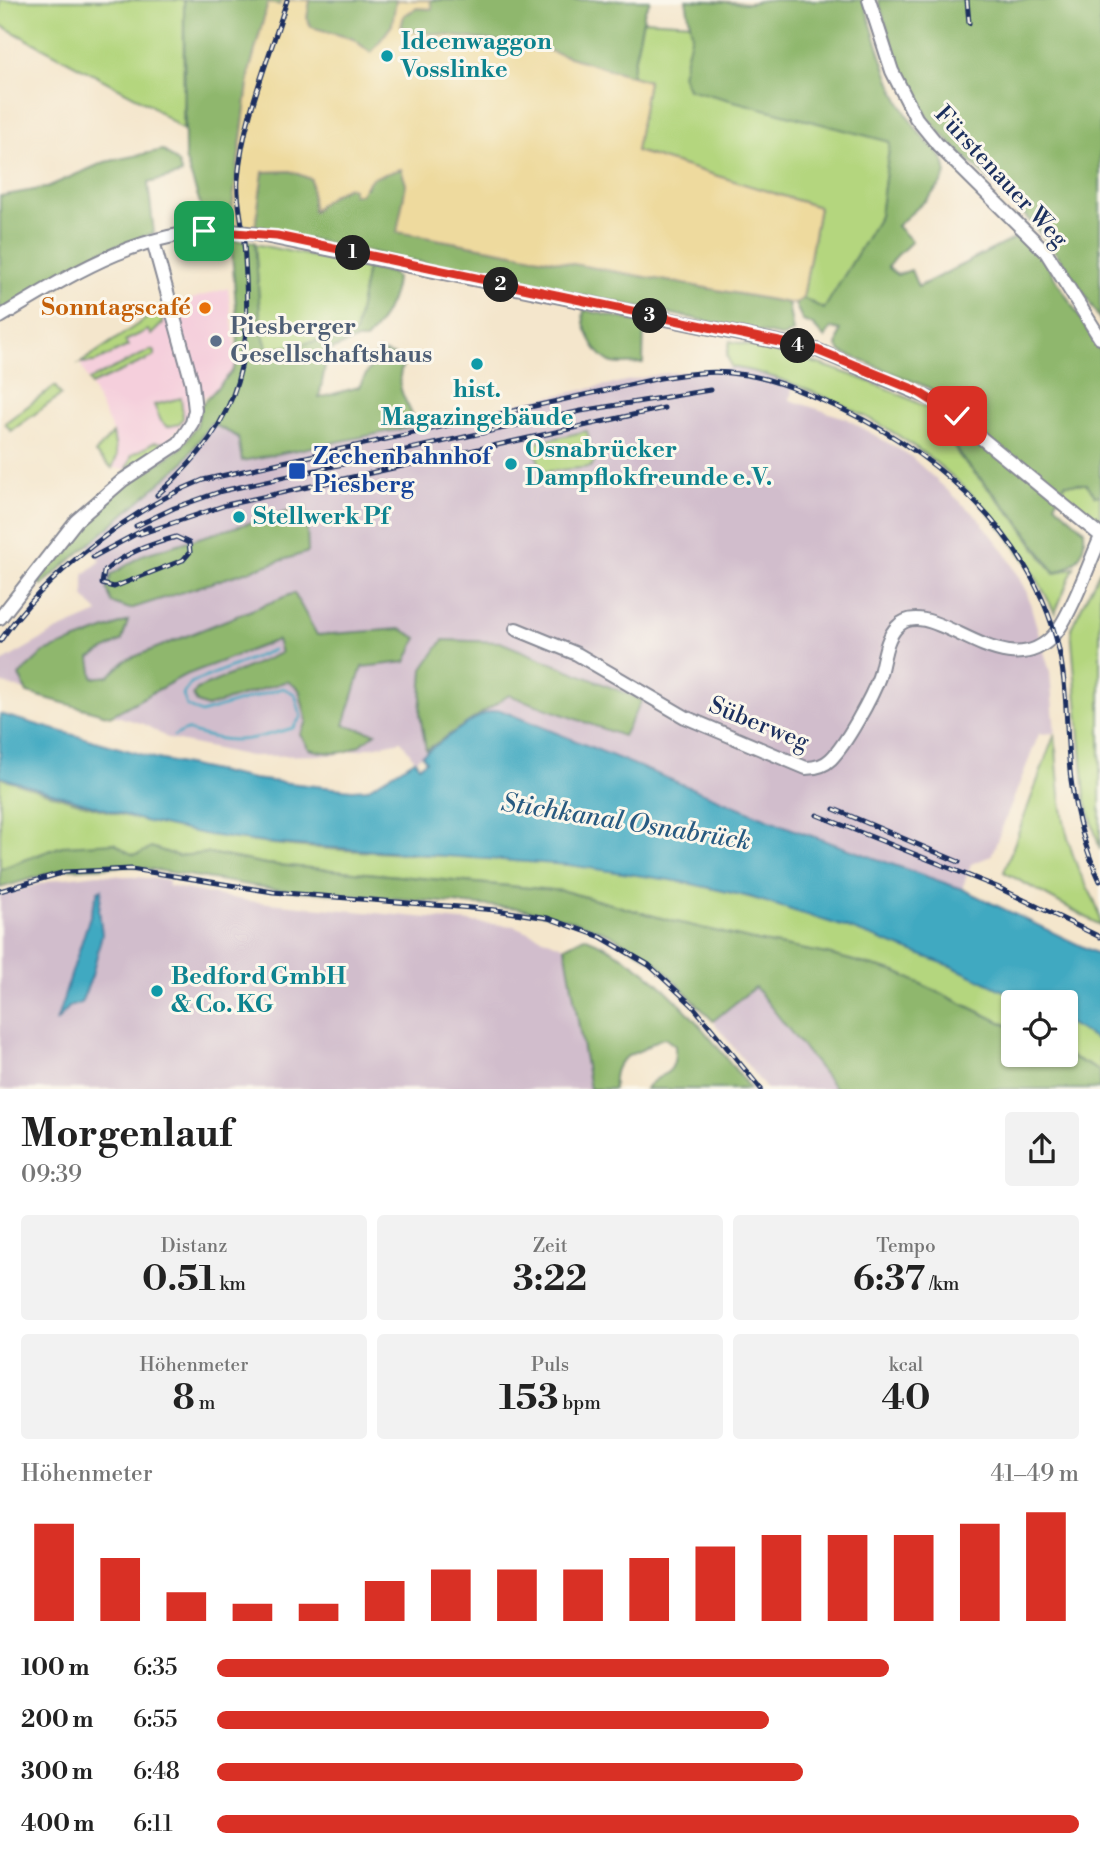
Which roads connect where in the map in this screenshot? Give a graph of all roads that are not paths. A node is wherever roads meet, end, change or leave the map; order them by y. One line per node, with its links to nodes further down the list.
1 (869, 0): 4 (street, Fürstenauer Weg)
2 (153, 241): 3 (street, Süberweg); 5 (street, Süberweg, bridge); 6 (street)
3 (0, 317)
4 (1100, 338)
5 (1100, 537): 7 (street, Süberweg)
6 (0, 618)
7 (516, 629)

